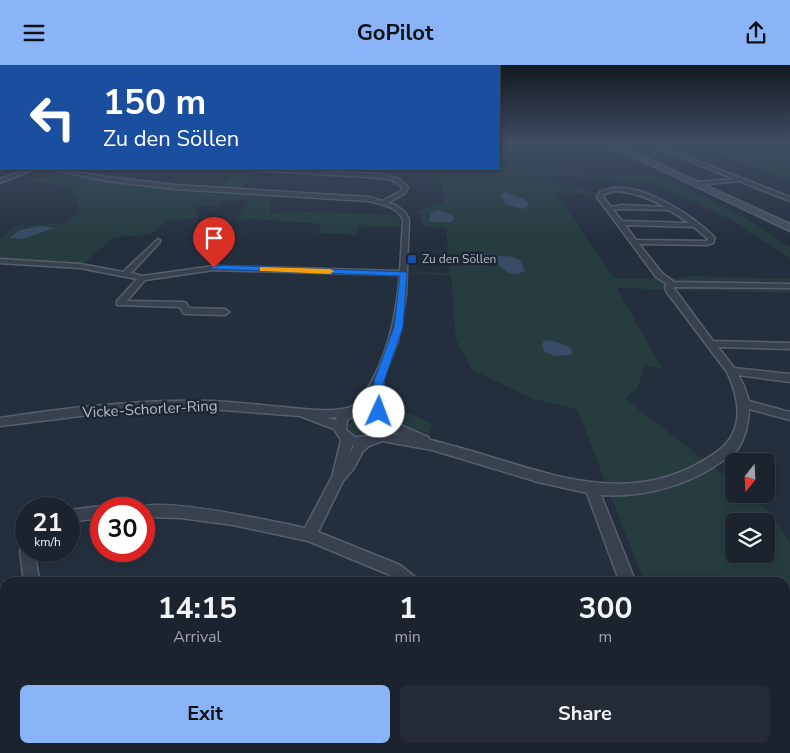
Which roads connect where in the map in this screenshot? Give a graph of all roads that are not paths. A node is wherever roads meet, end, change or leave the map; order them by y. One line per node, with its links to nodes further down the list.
1 (15, 175): 7 (street)
2 (98, 175): 10 (street)
3 (367, 175): 10 (street)
4 (678, 175): 8 (main road)
5 (727, 175): 6 (street)
6 (738, 180): 8 (street); 9 (street)
7 (0, 181)
8 (698, 184): 15 (main road)
9 (790, 199)
10 (384, 203): 19 (street)
11 (610, 209): 12 (street); 12 (street); 13 (street)
12 (673, 210): 14 (street)
13 (620, 223): 14 (street); 17 (street)
14 (696, 225): 17 (street)
15 (790, 228)
16 (158, 241): 20 (street)
17 (636, 242): 22 (street)
18 (0, 261): 20 (street)
19 (404, 273): 21 (street); 29 (street)
20 (125, 275): 21 (street)
21 (142, 278): 24 (street)
22 (672, 284): 23 (street); 25 (street)
23 (790, 286)
24 (225, 312)
25 (711, 344): 26 (street); 27 (street)
26 (790, 346)
27 (731, 371): 28 (street); 30 (street)
28 (790, 378)
29 (379, 381): 31 (street); 32 (street)
30 (744, 404): 35 (street); 44 (street)
31 (360, 408): 32 (street); 34 (street, Vicke-Schorler-Ring)
32 (379, 412): 37 (street)
33 (301, 413): 34 (street, Vicke-Schorler-Ring); 36 (street, Vicke-Schorler-Ring); 38 (street, Vicke-Schorler-Ring)
34 (347, 413): 38 (street)
35 (790, 417)
36 (0, 422)
37 (386, 424): 39 (street); 42 (street)
38 (339, 426): 40 (street)
39 (381, 436): 41 (street); 42 (street)
40 (347, 439): 41 (street); 43 (street)
41 (366, 443): 43 (street)
42 (432, 445): 44 (street)
43 (338, 477): 46 (street)
44 (592, 489): 50 (street)
45 (155, 511): 46 (street)
46 (309, 535): 49 (street)
47 (29, 562): 48 (street)
48 (31, 577)
49 (403, 577)
50 (626, 577)

